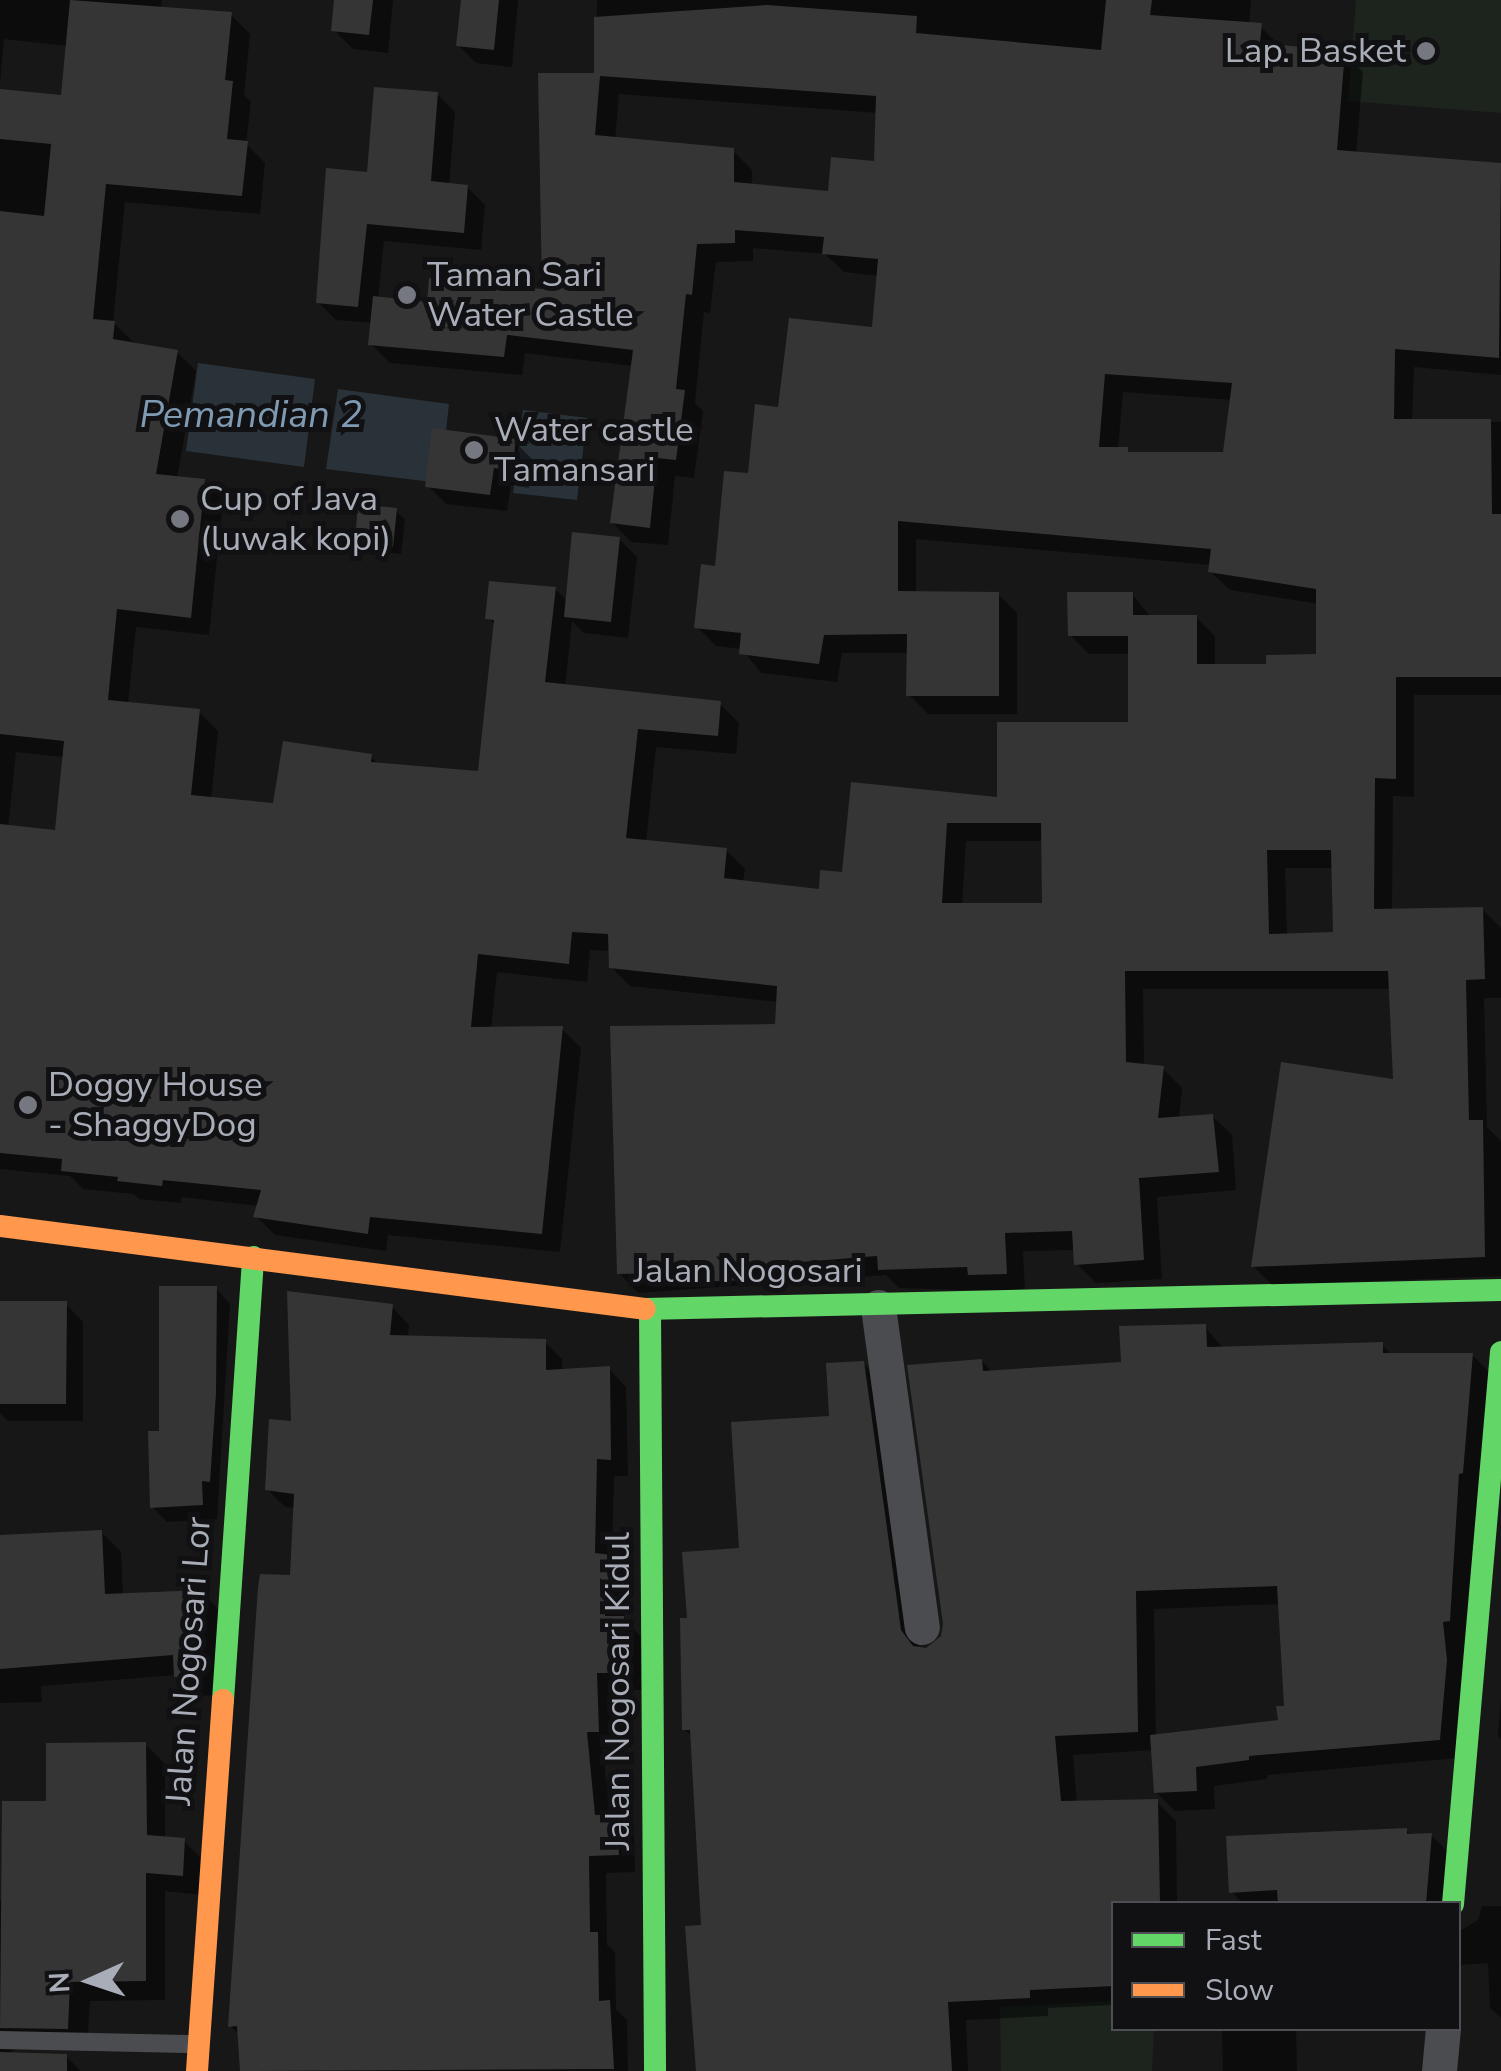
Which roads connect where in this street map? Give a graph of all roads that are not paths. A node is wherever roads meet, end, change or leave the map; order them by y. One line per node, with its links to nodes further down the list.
1 (0, 1226): 2 (street, Jalan Nogosari)
2 (253, 1257): 5 (street, Jalan Nogosari); 11 (street, Jalan Nogosari Lor)
3 (1501, 1290): 4 (street, Jalan Nogosari)
4 (878, 1307): 5 (street, Jalan Nogosari); 7 (street)
5 (650, 1310): 13 (street, Jalan Nogosari Kidul)
6 (1501, 1352): 8 (street)
7 (922, 1627)
8 (1454, 1901)
9 (1443, 2031): 14 (street)
10 (0, 2040): 11 (lane)
11 (198, 2044): 12 (street, Jalan Nogosari Lor)
12 (197, 2071)
13 (655, 2071)
14 (1439, 2071)

